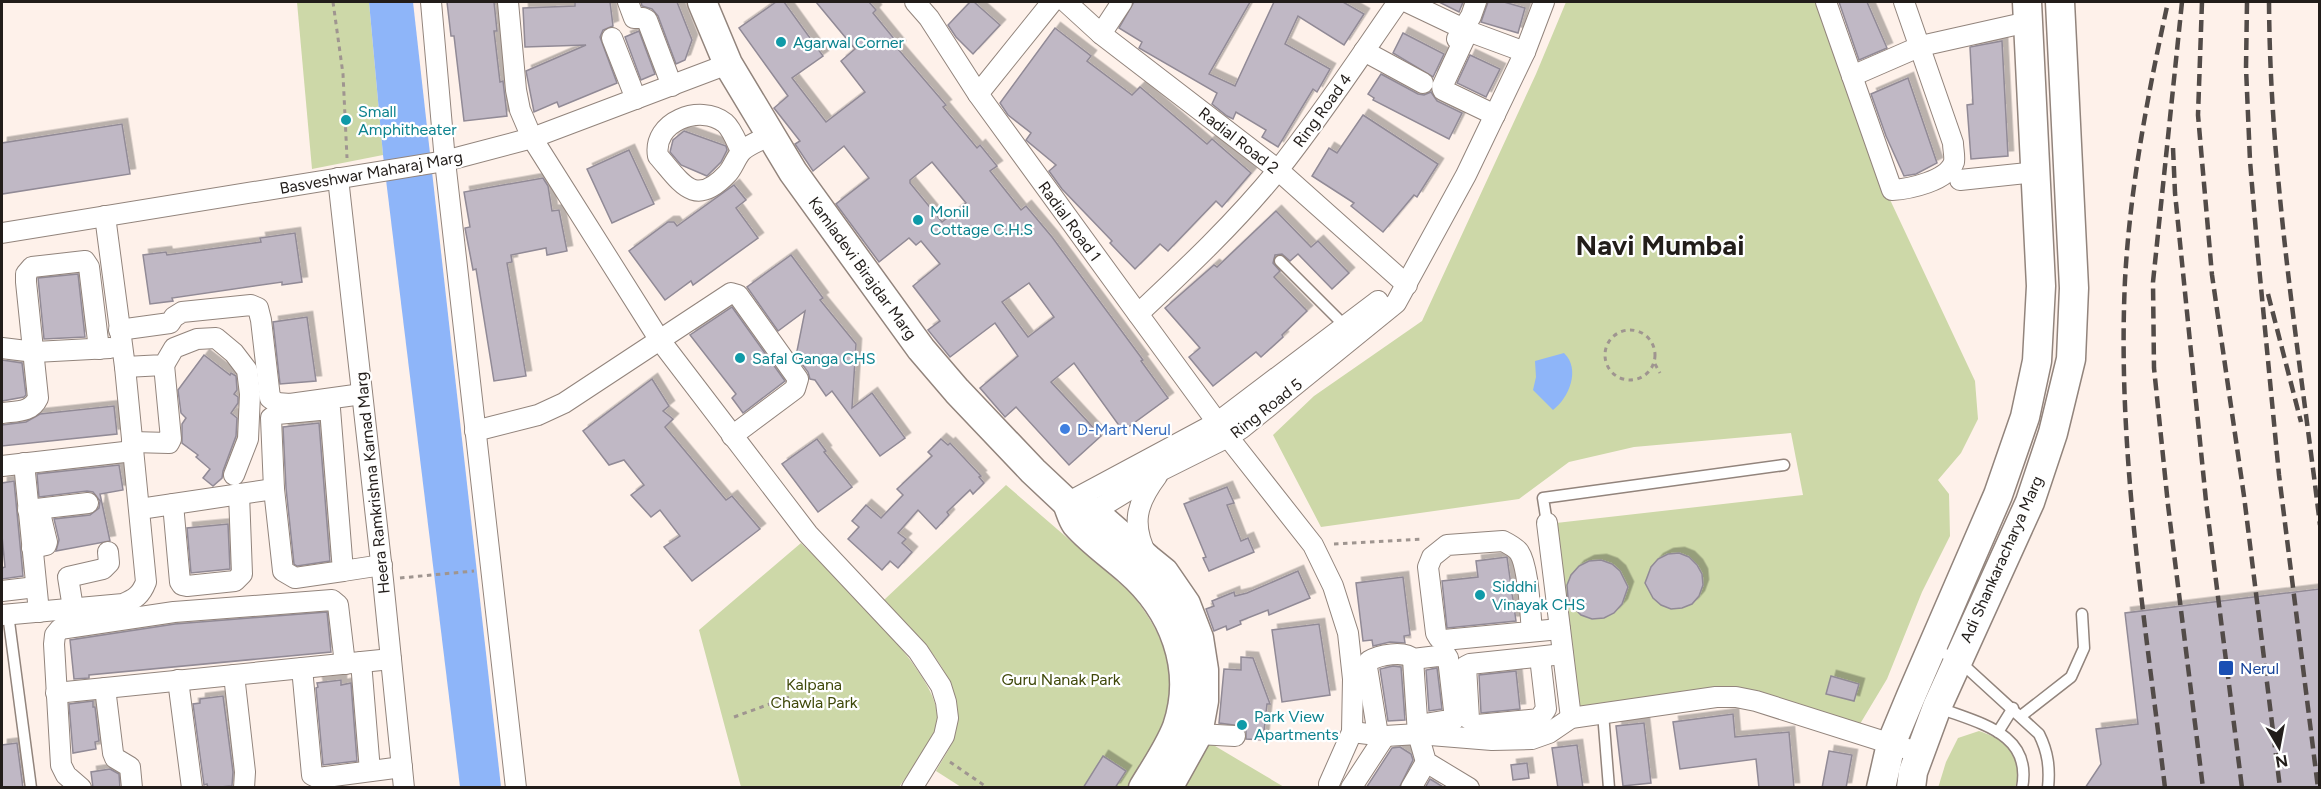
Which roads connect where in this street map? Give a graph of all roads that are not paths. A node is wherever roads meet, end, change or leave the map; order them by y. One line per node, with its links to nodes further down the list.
1 (430, 2): 36 (street)
2 (508, 2): 34 (street)
3 (628, 2): 29 (street)
4 (702, 2): 26 (main road, Kamladevi Birajdar Marg)
5 (915, 2): 16 (street, Radial Road 1)
6 (1052, 2): 30 (street)
7 (1066, 2): 20 (street, Radial Road 2)
8 (1398, 2): 23 (street, Ring Road 4)
9 (1407, 2): 19 (street)
10 (1476, 2): 19 (street)
11 (1544, 2): 24 (street, Ring Road 5)
12 (1826, 2): 27 (street)
13 (1904, 2): 22 (street)
14 (2060, 2): 92 (main road, Adi Shankaracharya Marg)
15 (1112, 5): 20 (street)
16 (935, 10): 30 (street, Radial Road 1)
17 (2027, 12): 22 (street); 38 (main road, Adi Shankaracharya Marg)
18 (644, 25): 29 (street)
19 (1466, 29): 24 (street); 25 (street); 32 (street)
20 (1101, 34): 37 (street, Radial Road 2)
21 (612, 38): 31 (street)
22 (1921, 46): 27 (street); 27 (street)
23 (1364, 51): 28 (street); 37 (street, Ring Road 4)
24 (1525, 52): 32 (street, Ring Road 5)
25 (1448, 55)
26 (728, 64): 29 (street, Basveshwar Maharaj Marg); 33 (main road, Kamladevi Birajdar Marg)
27 (1852, 76)
28 (1423, 83)
29 (670, 87): 31 (street, Basveshwar Maharaj Marg)
30 (978, 94): 45 (street, Radial Road 1)
31 (636, 99): 34 (street, Basveshwar Maharaj Marg)
32 (1495, 116): 44 (street, Ring Road 5)
33 (771, 135): 35 (street); 71 (main road, Kamladevi Birajdar Marg)
34 (532, 138): 36 (street, Basveshwar Maharaj Marg); 48 (street)
35 (741, 151)
36 (440, 162): 39 (street, Basveshwar Maharaj Marg); 58 (street)
37 (1278, 170): 44 (street, Radial Road 2); 45 (street, Ring Road 4)
38 (2036, 172): 40 (street); 87 (main road, Adi Shankaracharya Marg)
39 (351, 176): 41 (street, Basveshwar Maharaj Marg); 54 (street, Heera Ramkrishna Karnad Marg)
40 (1960, 180)
41 (105, 216): 42 (street, Basveshwar Maharaj Marg); 47 (street)
42 (2, 233)
43 (1280, 261): 46 (lane)
44 (1407, 285): 46 (street, Ring Road 5)
45 (1138, 314): 57 (street, Radial Road 1)
46 (1350, 332): 57 (street, Ring Road 5)
47 (120, 338): 50 (street); 53 (street); 54 (street)
48 (659, 339): 58 (street); 59 (street); 59 (street)
49 (2, 348): 51 (street)
50 (99, 349): 51 (street); 51 (street)
51 (35, 352): 56 (street)
52 (164, 365): 53 (street); 60 (street); 65 (street)
53 (125, 367): 60 (street)
54 (363, 400): 55 (street); 78 (street, Heera Ramkrishna Karnad Marg)
55 (330, 409): 66 (street); 77 (street)
56 (2, 413)
57 (1223, 430): 64 (street, Ring Road 5); 71 (street, Ring Road 5); 104 (street, Radial Road 1)
58 (476, 431): 121 (street)
59 (732, 436): 122 (street)
60 (133, 446): 61 (street); 70 (street)
61 (24, 464): 63 (street); 69 (street)
62 (1784, 465): 72 (lane)
63 (2, 466)
64 (1160, 471): 71 (street, Ring Road 5); 76 (street)
65 (237, 484): 66 (street); 68 (street); 68 (street)
66 (274, 489): 77 (street)
67 (88, 503): 69 (street)
68 (173, 504): 70 (street)
69 (34, 509): 79 (street)
70 (140, 509): 81 (street)
71 (1078, 513): 76 (main road, Kamladevi Birajdar Marg); 123 (main road, Kamladevi Birajdar Marg)
72 (1547, 523): 85 (street)
73 (1515, 549): 75 (street); 86 (street); 86 (street)
74 (108, 552): 81 (street)
75 (1488, 552)
76 (1148, 559): 106 (main road, Kamladevi Birajdar Marg)
77 (343, 571): 78 (street)
78 (382, 573): 91 (street, Heera Ramkrishna Karnad Marg)
79 (36, 587): 80 (street); 82 (street)
80 (2, 591)
81 (73, 608): 82 (street)
82 (39, 612): 84 (street)
83 (2082, 614): 100 (lane)
84 (5, 615): 115 (lane)
85 (1560, 629): 86 (street); 88 (street)
86 (1532, 632)
87 (1931, 648): 92 (lane); 99 (main road, Adi Shankaracharya Marg)
88 (1563, 654): 89 (street); 102 (street)
89 (1540, 657): 89 (street)
90 (1413, 658): 103 (street); 103 (street); 108 (street)
91 (391, 659): 93 (street); 112 (street, Heera Ramkrishna Karnad Marg)
92 (1957, 659): 99 (main road, Adi Shankaracharya Marg); 100 (lane)
93 (353, 663): 94 (street); 98 (street); 113 (street)
94 (302, 668): 95 (street); 113 (street)
95 (234, 675): 96 (street); 119 (street)
96 (178, 680): 97 (street); 118 (street)
97 (105, 688): 98 (street); 117 (street)
98 (56, 693): 116 (street)
99 (1924, 701): 105 (lane); 109 (main road, Adi Shankaracharya Marg); 110 (main road, Adi Shankaracharya Marg)
100 (2017, 712): 105 (lane); 132 (lane)
101 (1603, 713): 102 (street); 109 (street); 128 (lane)
102 (1571, 718): 103 (street)
103 (1418, 729): 108 (street); 111 (street)
104 (1352, 732): 108 (street); 114 (street)
105 (1998, 732): 131 (lane)
106 (1198, 734): 107 (street); 124 (main road, Kamladevi Birajdar Marg)
107 (1235, 736)
108 (1382, 736): 125 (street)
109 (1892, 744): 110 (street); 129 (main road, Adi Shankaracharya Marg)
110 (1920, 753): 130 (main road, Adi Shankaracharya Marg)
111 (1426, 762): 126 (street); 127 (street)
112 (402, 767): 113 (street); 120 (street, Heera Ramkrishna Karnad Marg)
113 (370, 771)
114 (1329, 784)
115 (31, 788)
116 (81, 788)
117 (132, 788)
118 (192, 788)
119 (244, 788)
120 (404, 788)
121 (516, 788)
122 (912, 788)
123 (1143, 788)
124 (1168, 788)
125 (1351, 788)
126 (1412, 788)
127 (1469, 788)
128 (1609, 788)
129 (1881, 788)
130 (1911, 788)
131 (2022, 788)
132 (2048, 788)

